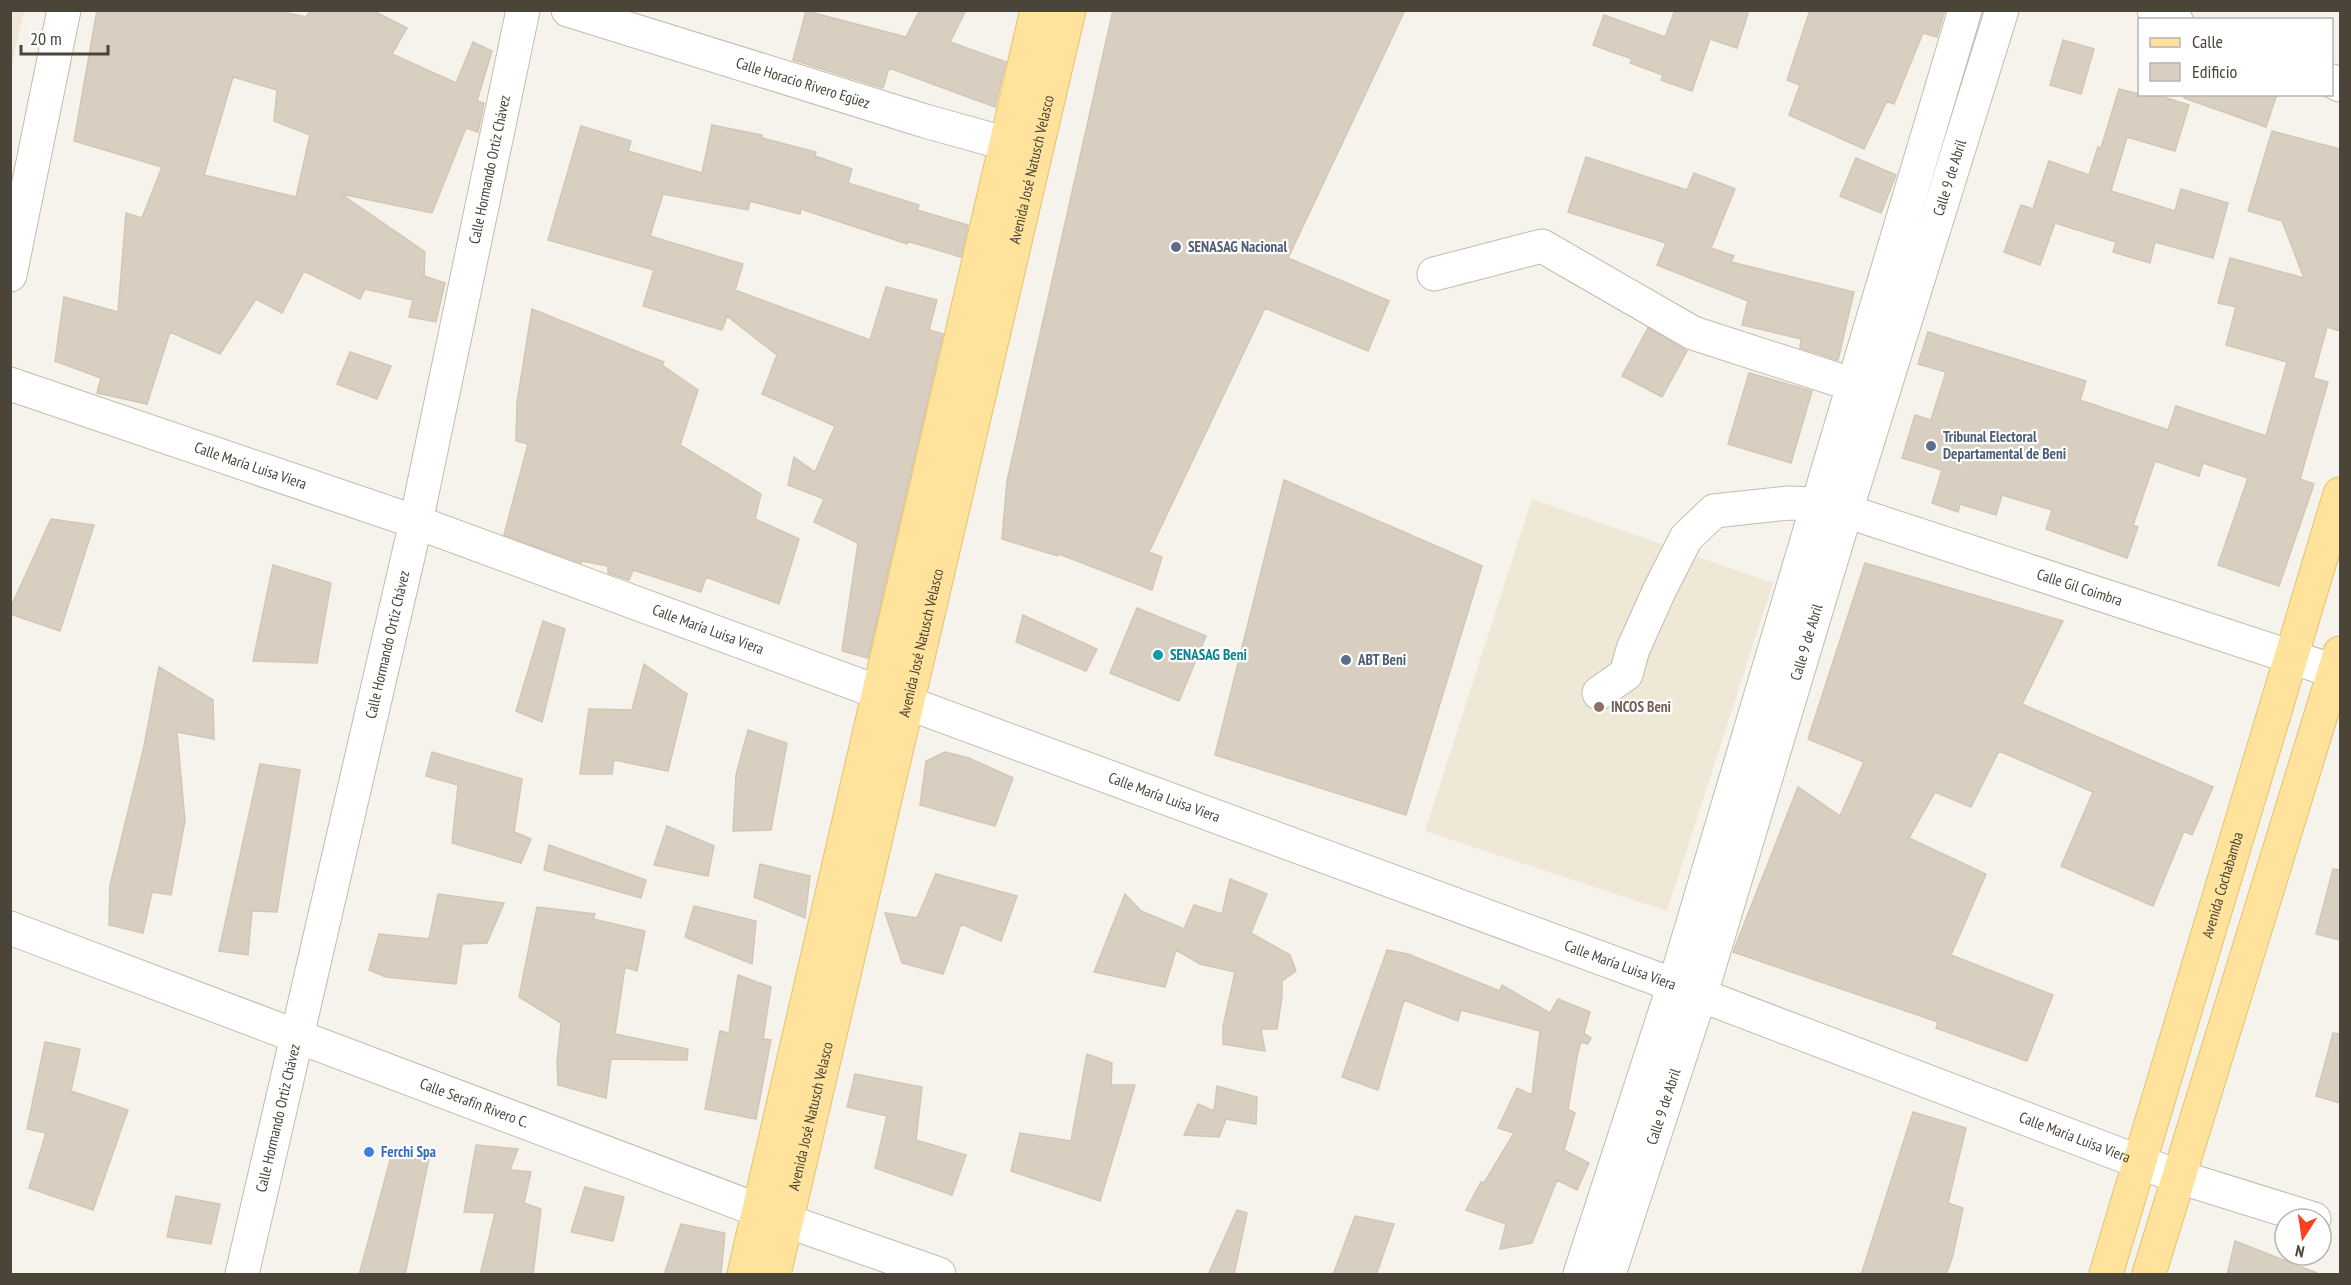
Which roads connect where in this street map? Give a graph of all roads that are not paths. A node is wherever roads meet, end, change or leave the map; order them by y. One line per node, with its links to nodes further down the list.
1 (64, 10): 13 (street)
2 (523, 10): 18 (street, Calle Hormando Ortiz Chávez)
3 (568, 10): 10 (street, Calle Horacio Rivero Egüez)
4 (1037, 10): 10 (main road, Avenida José Natusch Velasco)
5 (1069, 10): 11 (main road, Avenida José Natusch Velasco)
6 (1965, 10): 15 (street, Calle 9 de Abril)
7 (2002, 10): 17 (street, Calle 9 de Abril)
8 (2154, 10): 9 (street)
9 (2172, 18)
10 (1006, 144): 11 (street, Calle Horacio Rivero Egüez); 22 (main road, Avenida José Natusch Velasco)
11 (1038, 152): 22 (main road, Avenida José Natusch Velasco)
12 (1434, 274): 15 (street)
13 (10, 275)
14 (10, 384): 18 (street, Calle María Luisa Viera)
15 (1854, 386): 17 (street, Calle 9 de Abril)
16 (2340, 494): 19 (main road, Avenida Cochabamba)
17 (1833, 508): 19 (street, Calle Gil Coimbra); 21 (street, Calle Gil Coimbra); 24 (street, Calle 9 de Abril)
18 (416, 522): 22 (street, Calle María Luisa Viera); 25 (street, Calle Hormando Ortiz Chávez)
19 (2292, 656): 20 (street, Calle Gil Coimbra); 26 (main road, Avenida Cochabamba)
20 (2339, 666): 27 (main road)
21 (1599, 693)
22 (894, 697): 24 (street, Calle María Luisa Viera); 29 (main road, Avenida José Natusch Velasco)
23 (10, 928): 25 (street, Calle Serafín Rivero C.)
24 (1687, 990): 26 (street, Calle María Luisa Viera); 34 (street, Calle 9 de Abril); 35 (street, Calle 9 de Abril)
25 (295, 1035): 29 (street, Calle Serafín Rivero C.); 30 (street, Calle Hormando Ortiz Chávez)
26 (2140, 1162): 27 (street, Calle María Luisa Viera); 36 (main road, Avenida Cochabamba)
27 (2179, 1177): 28 (street, Calle María Luisa Viera); 37 (main road)
28 (2275, 1207)
29 (773, 1216): 31 (main road, Avenida José Natusch Velasco); 32 (main road, Avenida José Natusch Velasco); 33 (street, Calle Serafín Rivero C.)
30 (242, 1275)
31 (744, 1275)
32 (774, 1275)
33 (939, 1275)
34 (1580, 1275)
35 (1609, 1275)
36 (2106, 1275)
37 (2149, 1275)

